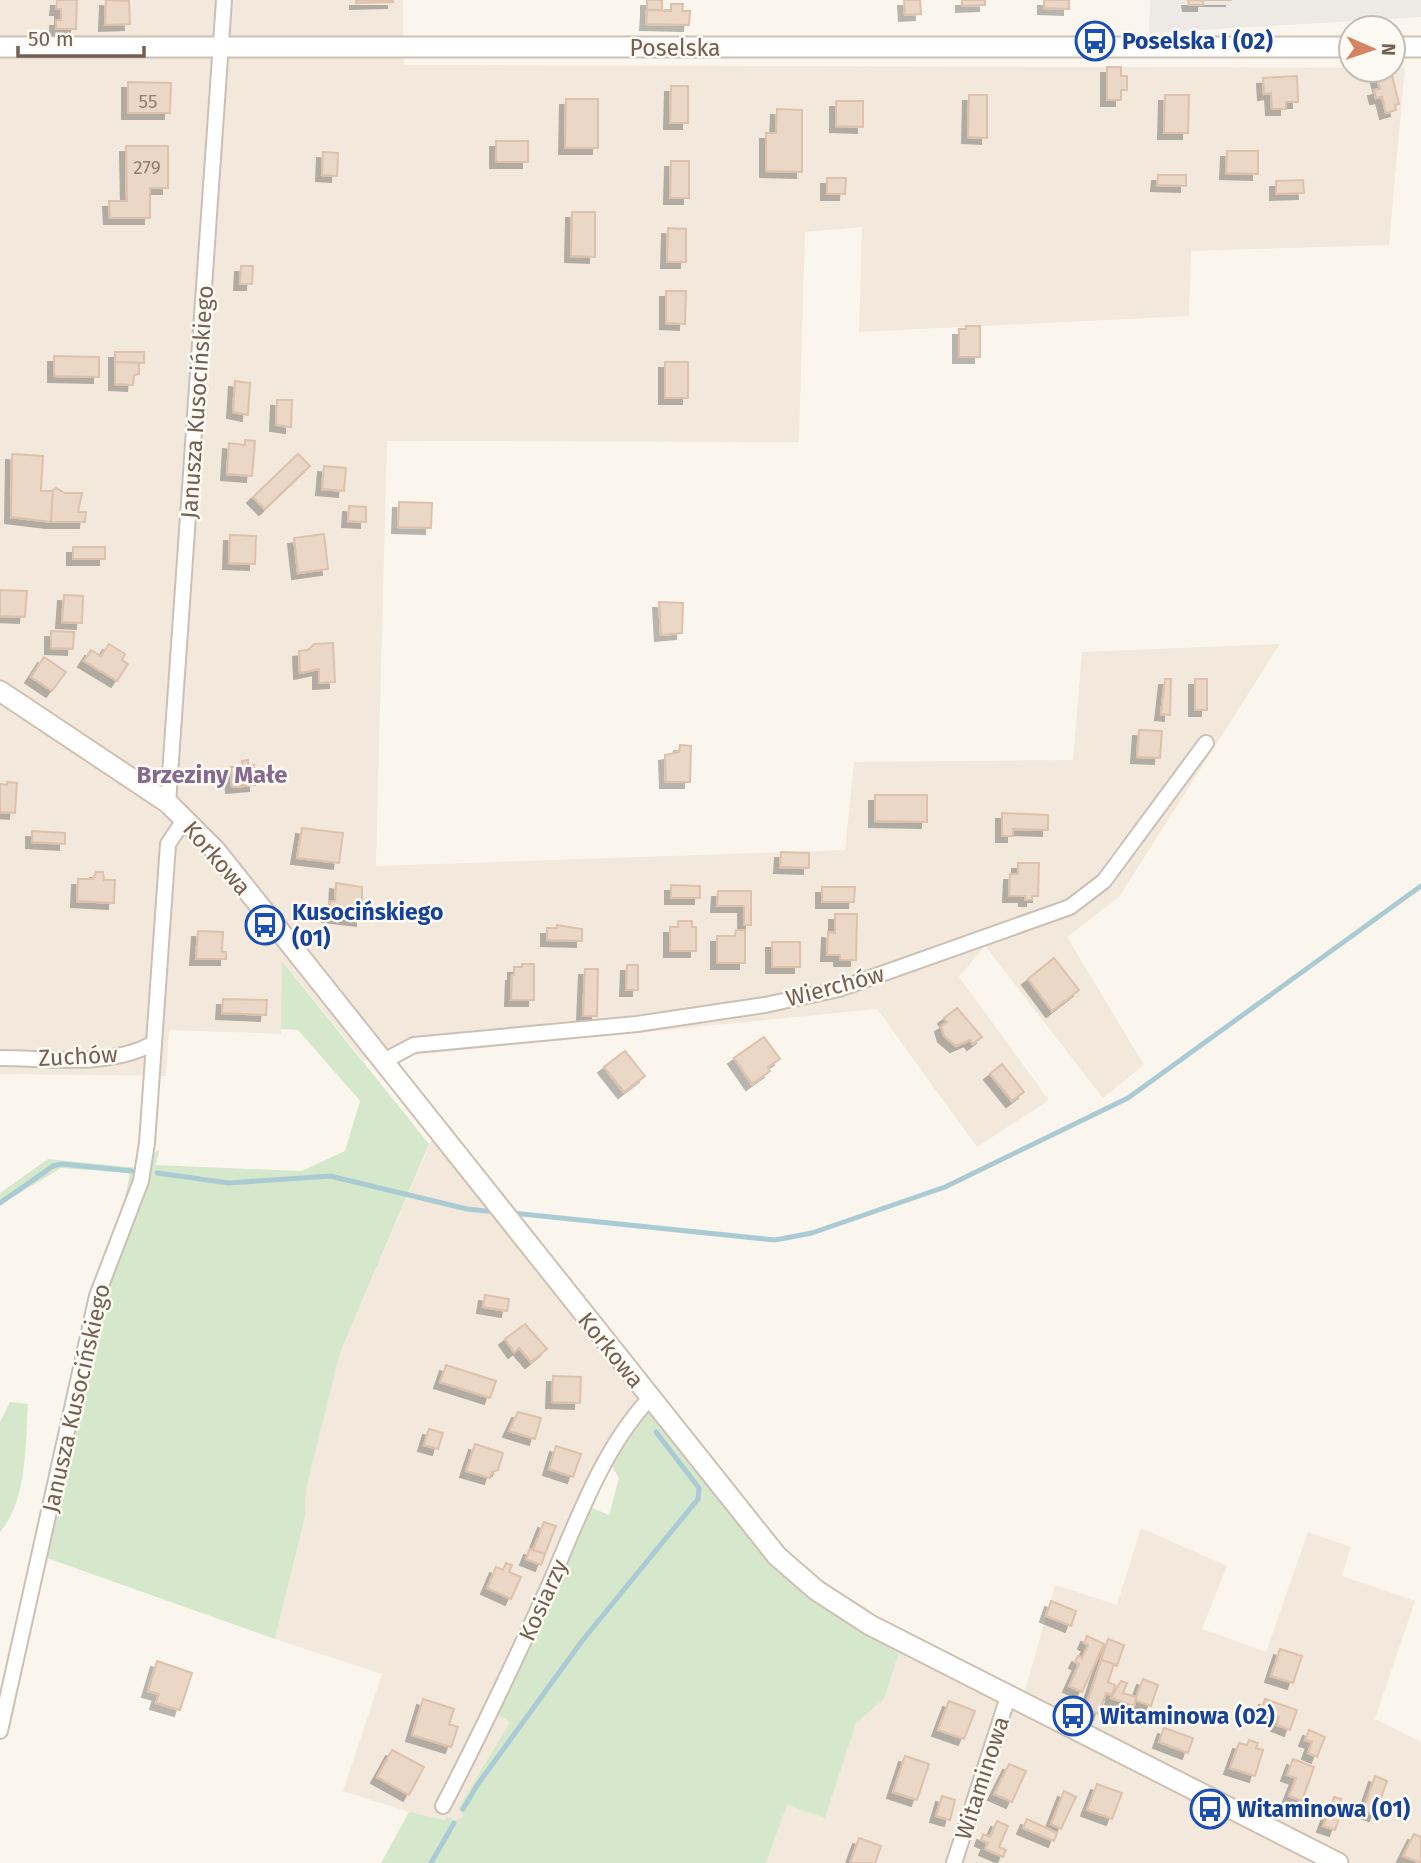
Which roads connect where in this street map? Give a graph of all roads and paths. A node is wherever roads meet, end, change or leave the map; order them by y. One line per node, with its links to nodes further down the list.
1 (225, 0): 4 (street, Janusza Kusocińskiego)
2 (0, 47): 4 (street, Poselska)
3 (1337, 47): 4 (street, Poselska)
4 (221, 49): 7 (street, Janusza Kusocińskiego)
5 (0, 691): 7 (street, Korkowa)
6 (1206, 743): 11 (street, Wierchów)
7 (168, 803): 8 (street, Korkowa)
8 (184, 820): 9 (street, Janusza Kusocińskiego); 11 (street, Korkowa)
9 (154, 1043): 10 (street, Zuchów); 14 (street, Janusza Kusocińskiego)
10 (0, 1058)
11 (382, 1062): 12 (street, Korkowa)
12 (649, 1398): 13 (street, Korkowa); 15 (street, Kosiarzy)
13 (1009, 1693): 16 (street, Witaminowa); 17 (street, Korkowa)
14 (0, 1731)
15 (443, 1806)
16 (954, 1863)
17 (1338, 1863)

